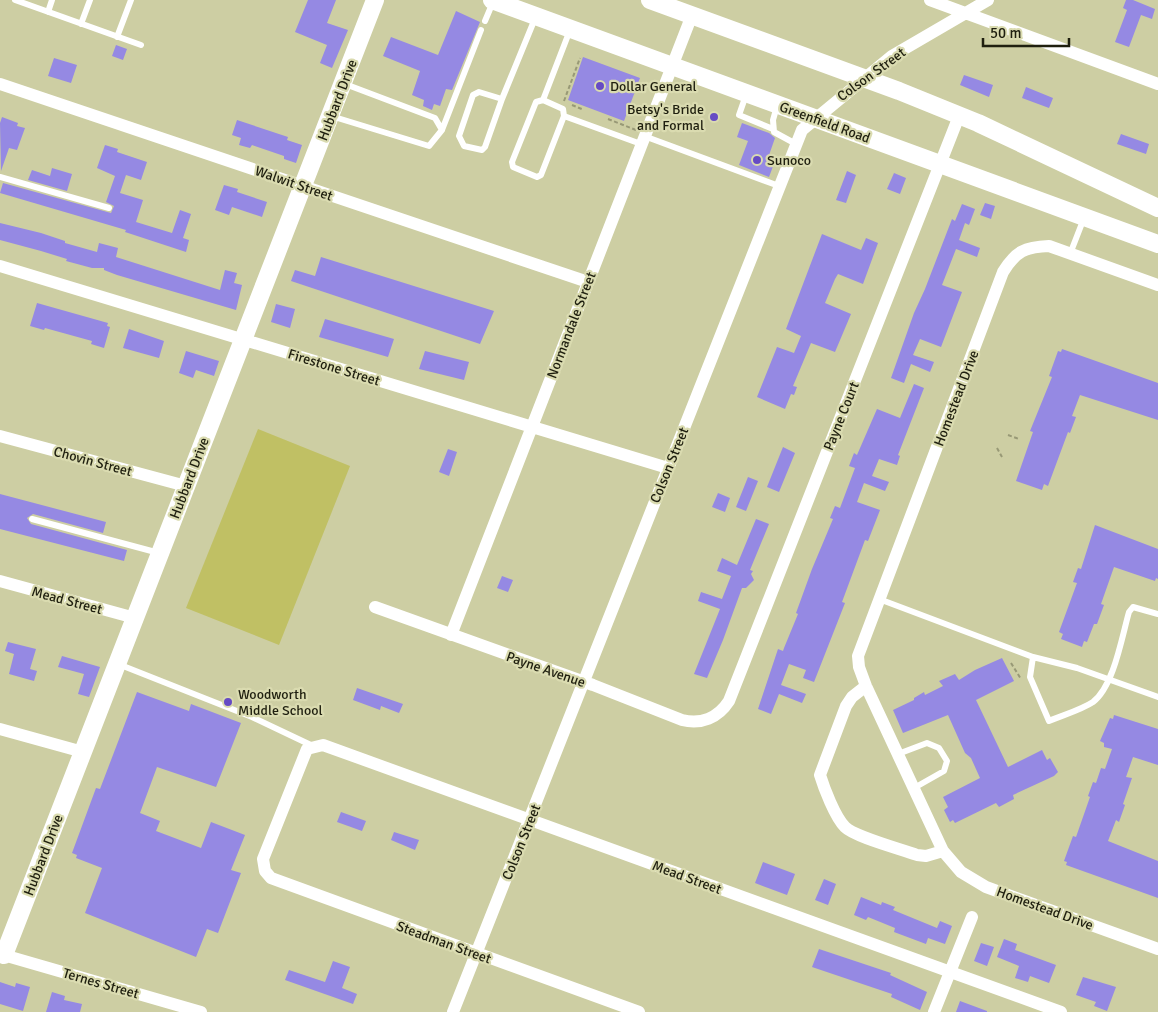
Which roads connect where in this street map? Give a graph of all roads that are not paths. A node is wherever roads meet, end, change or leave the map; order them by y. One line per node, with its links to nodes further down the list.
1 (15, 0): 10 (lane)
2 (52, 0): 10 (lane)
3 (90, 0): 15 (lane)
4 (131, 0): 18 (lane)
5 (375, 0): 23 (main road, Hubbard Drive)
6 (493, 0): 12 (main road, Greenfield Road); 14 (lane)
7 (650, 0): 13 (main road)
8 (930, 0): 11 (street)
9 (988, 0): 11 (street, Colson Street)
10 (48, 12): 15 (lane)
11 (966, 13): 21 (street, Colson Street); 24 (street)
12 (536, 16): 16 (main road, Greenfield Road); 26 (lane)
13 (692, 16): 20 (street, Normandale Street); 21 (main road)
14 (485, 21)
15 (81, 24): 18 (lane)
16 (570, 29): 20 (main road, Greenfield Road); 27 (lane)
17 (481, 30): 34 (lane)
18 (117, 37): 19 (lane)
19 (141, 45)
20 (672, 66): 25 (main road, Greenfield Road); 35 (street, Normandale Street)
21 (864, 78): 31 (main road); 32 (street, Colson Street)
22 (0, 84): 39 (street, Walwit Street)
23 (343, 84): 29 (main road, Hubbard Drive); 34 (lane)
24 (1158, 84)
25 (747, 93): 28 (main road, Greenfield Road); 33 (lane)
26 (502, 99): 26 (lane)
27 (543, 100): 30 (lane); 30 (lane)
28 (777, 104): 32 (main road, Greenfield Road); 33 (lane)
29 (331, 116): 34 (lane); 39 (main road, Hubbard Drive)
30 (564, 116): 35 (lane)
31 (959, 116): 37 (street, Payne Court); 42 (main road)
32 (814, 118): 36 (street, Colson Street); 37 (main road, Greenfield Road)
33 (773, 129): 36 (lane)
34 (442, 130)
35 (641, 137): 40 (lane); 47 (street, Normandale Street)
36 (796, 144): 40 (street, Colson Street)
37 (940, 165): 43 (main road, Greenfield Road); 68 (street, Payne Court)
38 (0, 177): 41 (lane)
39 (303, 186): 47 (street, Walwit Street); 49 (main road, Hubbard Drive)
40 (779, 186): 52 (street, Colson Street)
41 (109, 208)
42 (1158, 208)
43 (1084, 217): 44 (main road, Greenfield Road); 45 (lane)
44 (1158, 244)
45 (1070, 254): 48 (street, Homestead Drive); 57 (street, Homestead Drive)
46 (0, 266): 49 (street, Firestone Street)
47 (588, 282): 50 (street, Normandale Street)
48 (1158, 285)
49 (243, 340): 50 (street, Firestone Street); 53 (main road, Hubbard Drive)
50 (531, 427): 52 (street, Firestone Street); 61 (street, Normandale Street)
51 (0, 436): 53 (street, Chovin Street)
52 (668, 468): 65 (street, Colson Street)
53 (186, 486): 55 (main road, Hubbard Drive)
54 (32, 519): 55 (lane)
55 (160, 553): 60 (main road, Hubbard Drive)
56 (0, 581): 60 (street, Mead Street)
57 (879, 599): 62 (lane); 66 (street, Homestead Drive)
58 (375, 607): 61 (street, Payne Avenue)
59 (1158, 614): 64 (lane)
60 (135, 618): 63 (main road, Hubbard Drive)
61 (451, 635): 65 (street, Payne Avenue)
62 (1034, 657): 64 (lane); 64 (lane)
63 (117, 664): 70 (lane); 71 (main road, Hubbard Drive)
64 (1109, 679): 67 (lane)
65 (584, 682): 68 (street, Payne Avenue); 74 (street, Colson Street)
66 (866, 686): 72 (street, Homestead Drive); 75 (street)
67 (1158, 697)
68 (718, 714)
69 (0, 729): 71 (street)
70 (313, 746): 74 (street, Mead Street); 78 (street, Steadman Street)
71 (83, 752): 79 (main road, Hubbard Drive)
72 (898, 754): 73 (street, Homestead Drive); 73 (lane)
73 (914, 788): 75 (street, Homestead Drive)
74 (530, 820): 78 (street, Colson Street); 80 (street, Mead Street)
75 (943, 851): 77 (street, Homestead Drive)
76 (972, 918): 80 (street)
77 (1158, 950)
78 (476, 953): 82 (street, Colson Street); 83 (street, Steadman Street)
79 (2, 955): 81 (street, Ternes Street)
80 (950, 972): 84 (street); 85 (street, Mead Street)
81 (201, 1012)
82 (453, 1012)
83 (639, 1012)
84 (934, 1012)
85 (1061, 1012)

